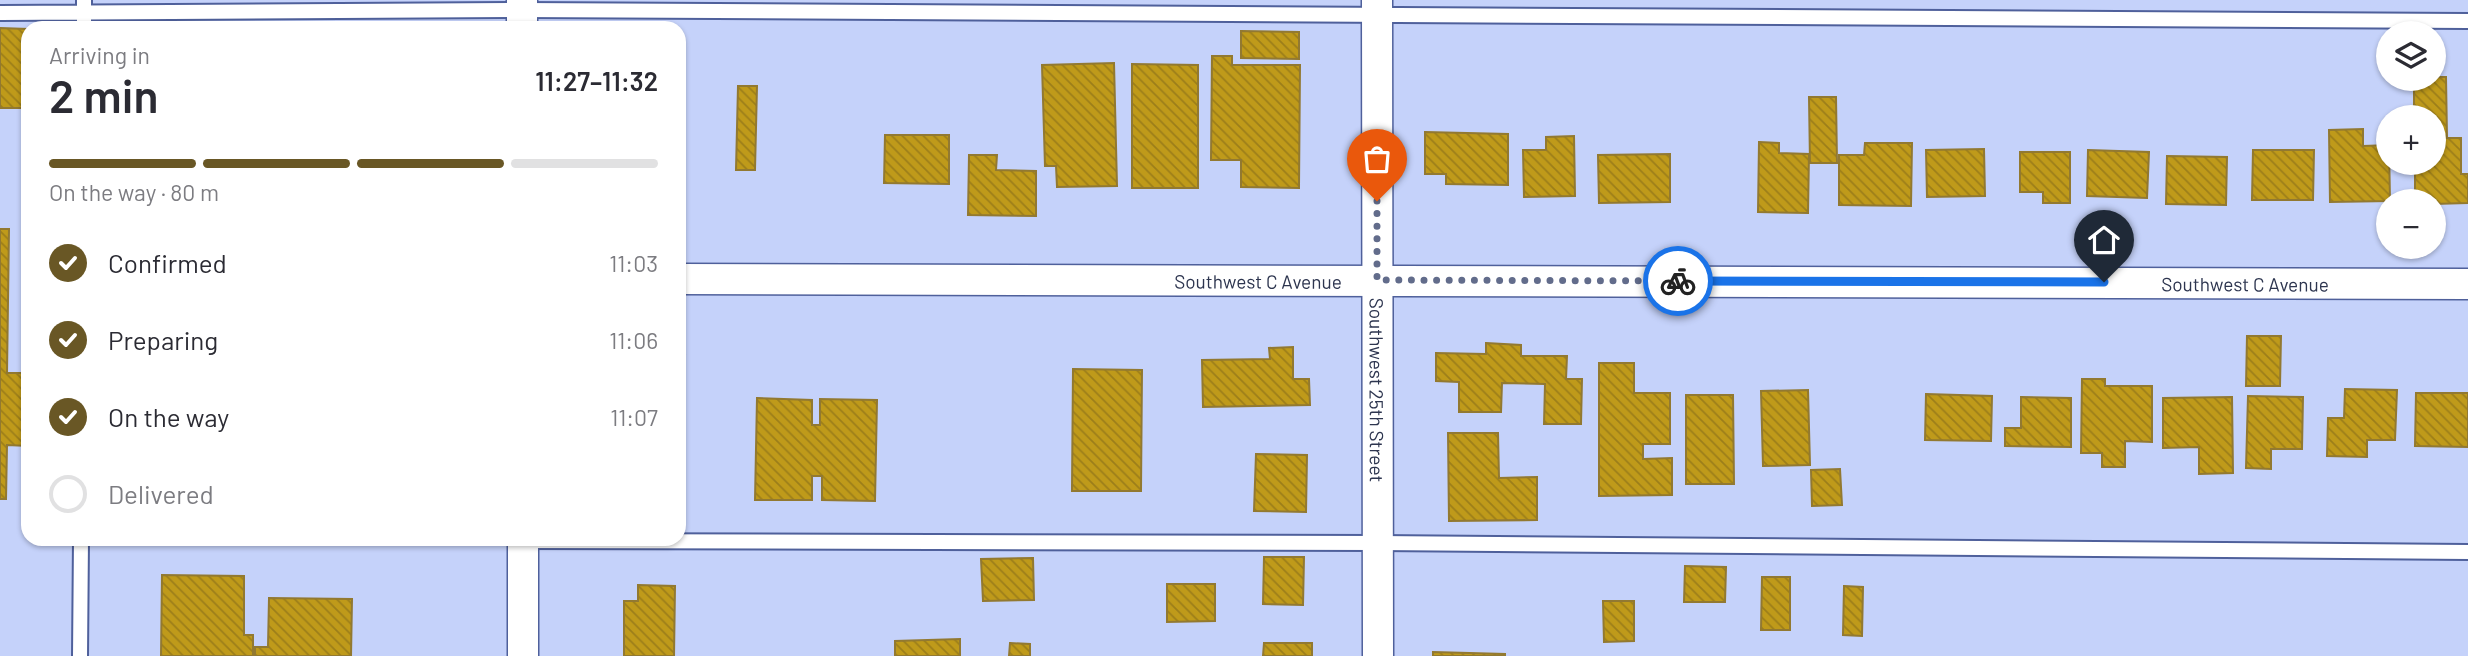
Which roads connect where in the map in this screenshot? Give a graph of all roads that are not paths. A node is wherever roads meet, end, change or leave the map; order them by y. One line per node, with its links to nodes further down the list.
1 (84, 6): 3 (lane); 4 (lane)
2 (1377, 8): 4 (lane); 5 (lane); 7 (street, Southwest 25th Street)
3 (0, 13)
4 (522, 13)
5 (2468, 21)
6 (686, 279): 7 (street, Southwest C Avenue)
7 (1377, 280): 8 (street, Southwest C Avenue); 10 (street, Southwest 25th Street)
8 (2468, 284)
9 (686, 541): 10 (lane)
10 (1378, 543): 13 (lane); 16 (street, Southwest 25th Street)
11 (81, 546): 14 (lane)
12 (523, 546): 15 (street)
13 (2468, 552)
14 (80, 656)
15 (523, 656)
16 (1378, 656)

